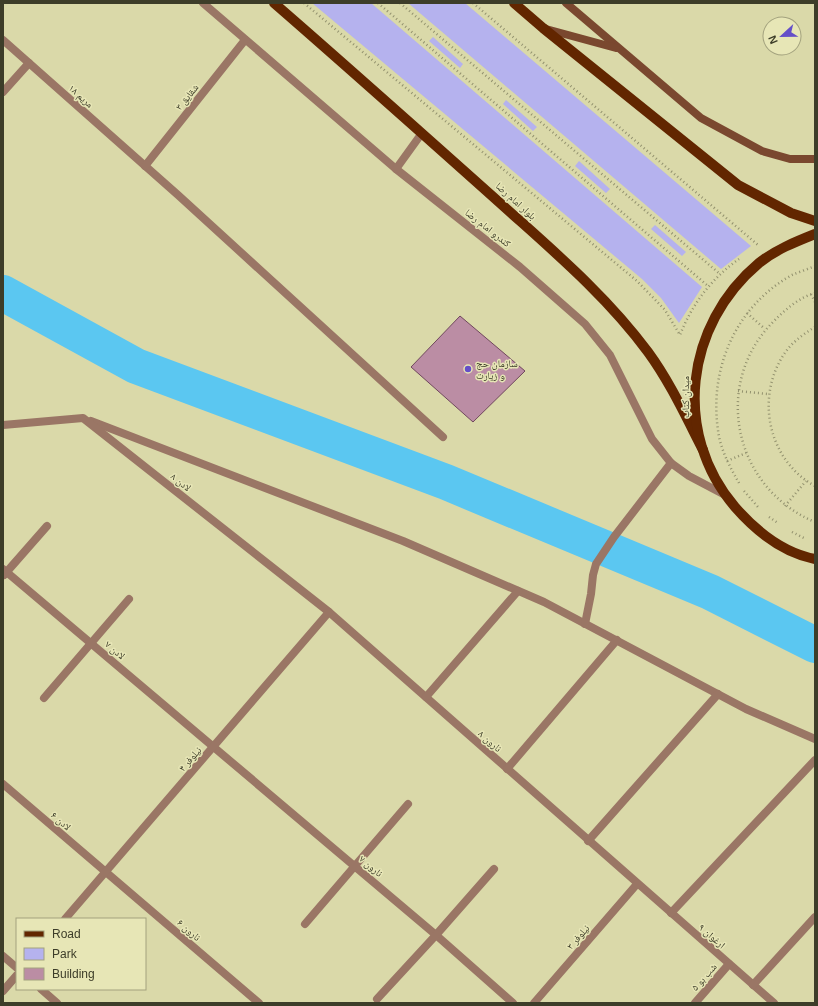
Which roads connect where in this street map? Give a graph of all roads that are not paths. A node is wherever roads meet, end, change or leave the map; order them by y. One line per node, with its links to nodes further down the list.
1 (203, 3): 7 (street, کندرو امام رضا)
2 (274, 3): 11 (main road, بلوار امام رضا)
3 (514, 3): 5 (main road)
4 (566, 3): 8 (main road)
5 (543, 28): 8 (main road); 15 (main road)
6 (3, 40): 9 (street, مریم ۱۸)
7 (246, 40): 13 (street, شقایق ۳); 14 (street, کندرو امام رضا)
8 (618, 48): 12 (main road)
9 (29, 63): 10 (street); 13 (street, مریم ۱۸)
10 (3, 92)
11 (422, 133): 14 (street); 20 (main road, بلوار امام رضا)
12 (815, 159)
13 (145, 166): 19 (street, مریم ۱۸)
14 (396, 169): 21 (street, کندرو امام رضا)
15 (815, 221)
16 (815, 234): 20 (main road, میدان کتاب)
17 (83, 418): 18 (street); 26 (street); 28 (street, لادن ۸)
18 (3, 425)
19 (442, 437)
20 (703, 450): 22 (main road, میدان کتاب)
21 (671, 463): 22 (street, کندرو امام رضا); 29 (street)
22 (725, 495): 24 (main road, میدان کتاب)
23 (47, 526): 25 (street)
24 (815, 560)
25 (4, 572): 31 (street, لادن ۷)
26 (518, 591): 29 (street); 33 (street)
27 (129, 599): 31 (street)
28 (329, 612): 33 (street, نارون ۸); 36 (street, نیلوفر ۴)
29 (585, 624): 30 (street)
30 (616, 640): 32 (street); 38 (street)
31 (91, 643): 34 (street); 36 (street, لادن ۷)
32 (718, 694): 35 (street); 41 (street)
33 (426, 697): 38 (street, نارون ۸)
34 (44, 698)
35 (815, 739)
36 (213, 747): 42 (street, نارون ۷); 44 (street, نیلوفر ۴)
37 (815, 760): 46 (street)
38 (507, 769): 41 (street, نارون ۸)
39 (3, 784): 44 (street, لادن ۶)
40 (408, 804): 42 (street)
41 (588, 841): 45 (street, نارون ۸)
42 (354, 865): 49 (street); 50 (street, نارون ۷)
43 (494, 869): 50 (street)
44 (106, 872): 48 (street, نیلوفر ۴); 60 (street, نارون ۶)
45 (637, 884): 46 (street, ارغوان ۹); 62 (street, نیلوفر ۳)
46 (671, 914): 52 (street, ارغوان ۹)
47 (815, 917): 55 (street)
48 (66, 918)
49 (305, 924)
50 (436, 935): 58 (street); 61 (street, نارون ۷)
51 (3, 956): 53 (street)
52 (729, 964): 55 (street, ارغوان ۹); 63 (street, شب بو ۵)
53 (16, 967)
54 (16, 976): 57 (street)
55 (753, 985): 64 (street, ارغوان ۹)
56 (42, 990): 59 (street)
57 (3, 991)
58 (377, 999)
59 (57, 1003)
60 (259, 1003)
61 (513, 1003)
62 (534, 1003)
63 (695, 1003)
64 (774, 1003)

